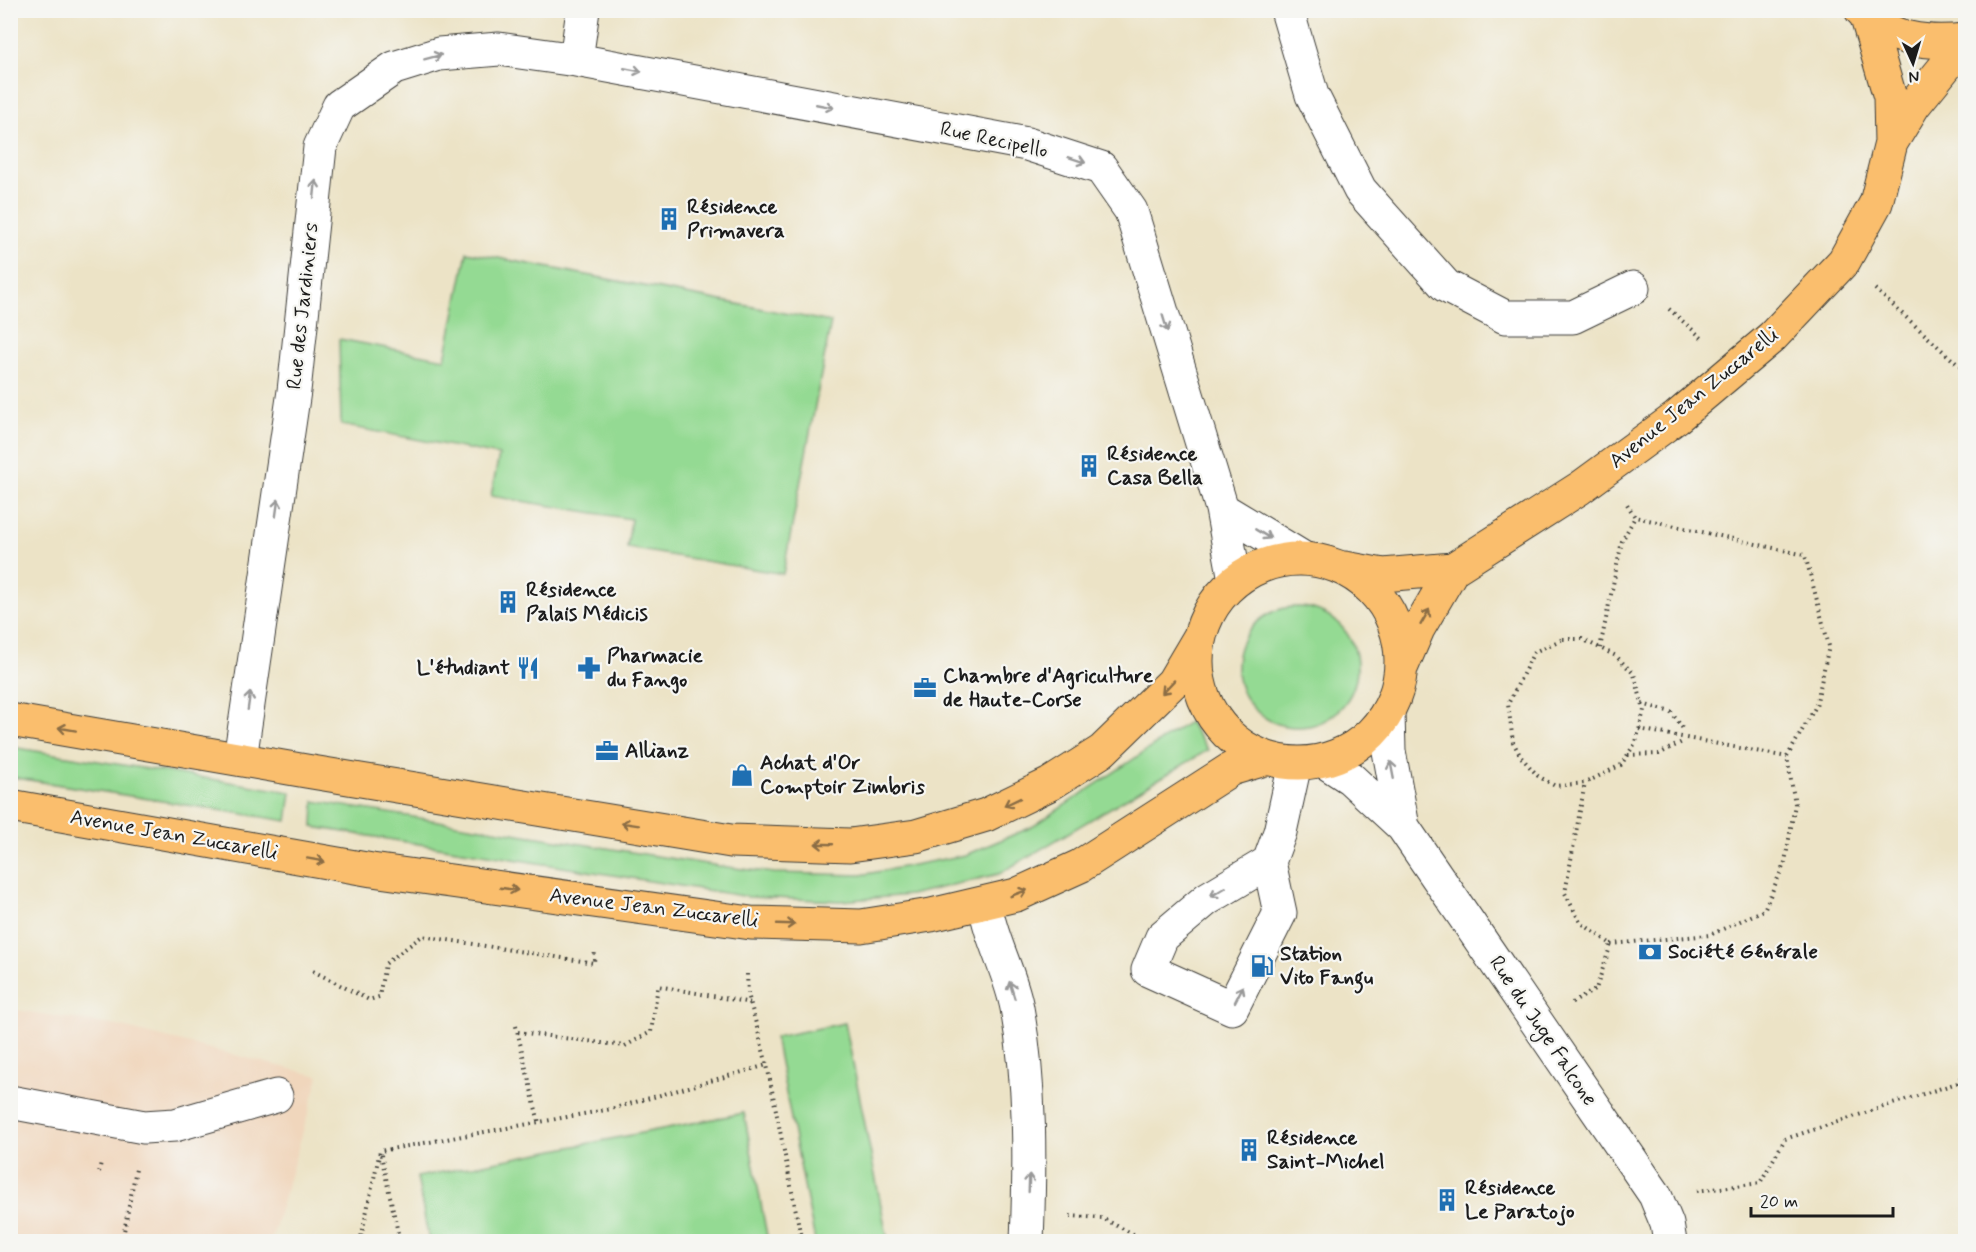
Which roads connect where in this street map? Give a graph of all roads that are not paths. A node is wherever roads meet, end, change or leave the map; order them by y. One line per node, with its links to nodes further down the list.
1 (583, 10): 5 (street)
2 (1287, 10): 7 (street)
3 (1864, 14): 4 (main road); 6 (main road, Avenue Jean Zuccarelli)
4 (1965, 41): 6 (main road, Avenue Jean Zuccarelli)
5 (576, 60): 8 (street, Rue Recipello, one-way to 8); 17 (street, Rue des Jardiniers, one-way to 5)
6 (1891, 143): 11 (main road, Avenue Jean Zuccarelli)
7 (1633, 288)
8 (1222, 509): 9 (street, one-way to 9); 12 (street, Rue Recipello)
9 (1303, 558): 10 (main road); 12 (main road)
10 (1340, 567): 11 (main road, Avenue Jean Zuccarelli); 14 (main road)
11 (1453, 569): 14 (main road, Avenue Jean Zuccarelli, one-way to 11)
12 (1235, 580): 13 (main road)
13 (1198, 638): 17 (main road, one-way to 17); 18 (main road)
14 (1402, 666): 15 (main road)
15 (1388, 713): 18 (main road); 20 (street, Rue du Juge Falcone, one-way to 15)
16 (10, 720): 17 (main road, one-way to 16)
17 (240, 759)
18 (1295, 761): 20 (street, Rue du Juge Falcone); 21 (street); 22 (main road, Avenue Jean Zuccarelli, one-way to 18)
19 (10, 806): 22 (main road, Avenue Jean Zuccarelli, one-way to 22)
20 (1403, 827): 26 (street, Rue du Juge Falcone)
21 (1269, 862): 21 (street, one-way to 21)
22 (985, 903): 25 (street, one-way to 22)
23 (276, 1096): 24 (street)
24 (10, 1102)
25 (1027, 1227)
26 (1670, 1242)

